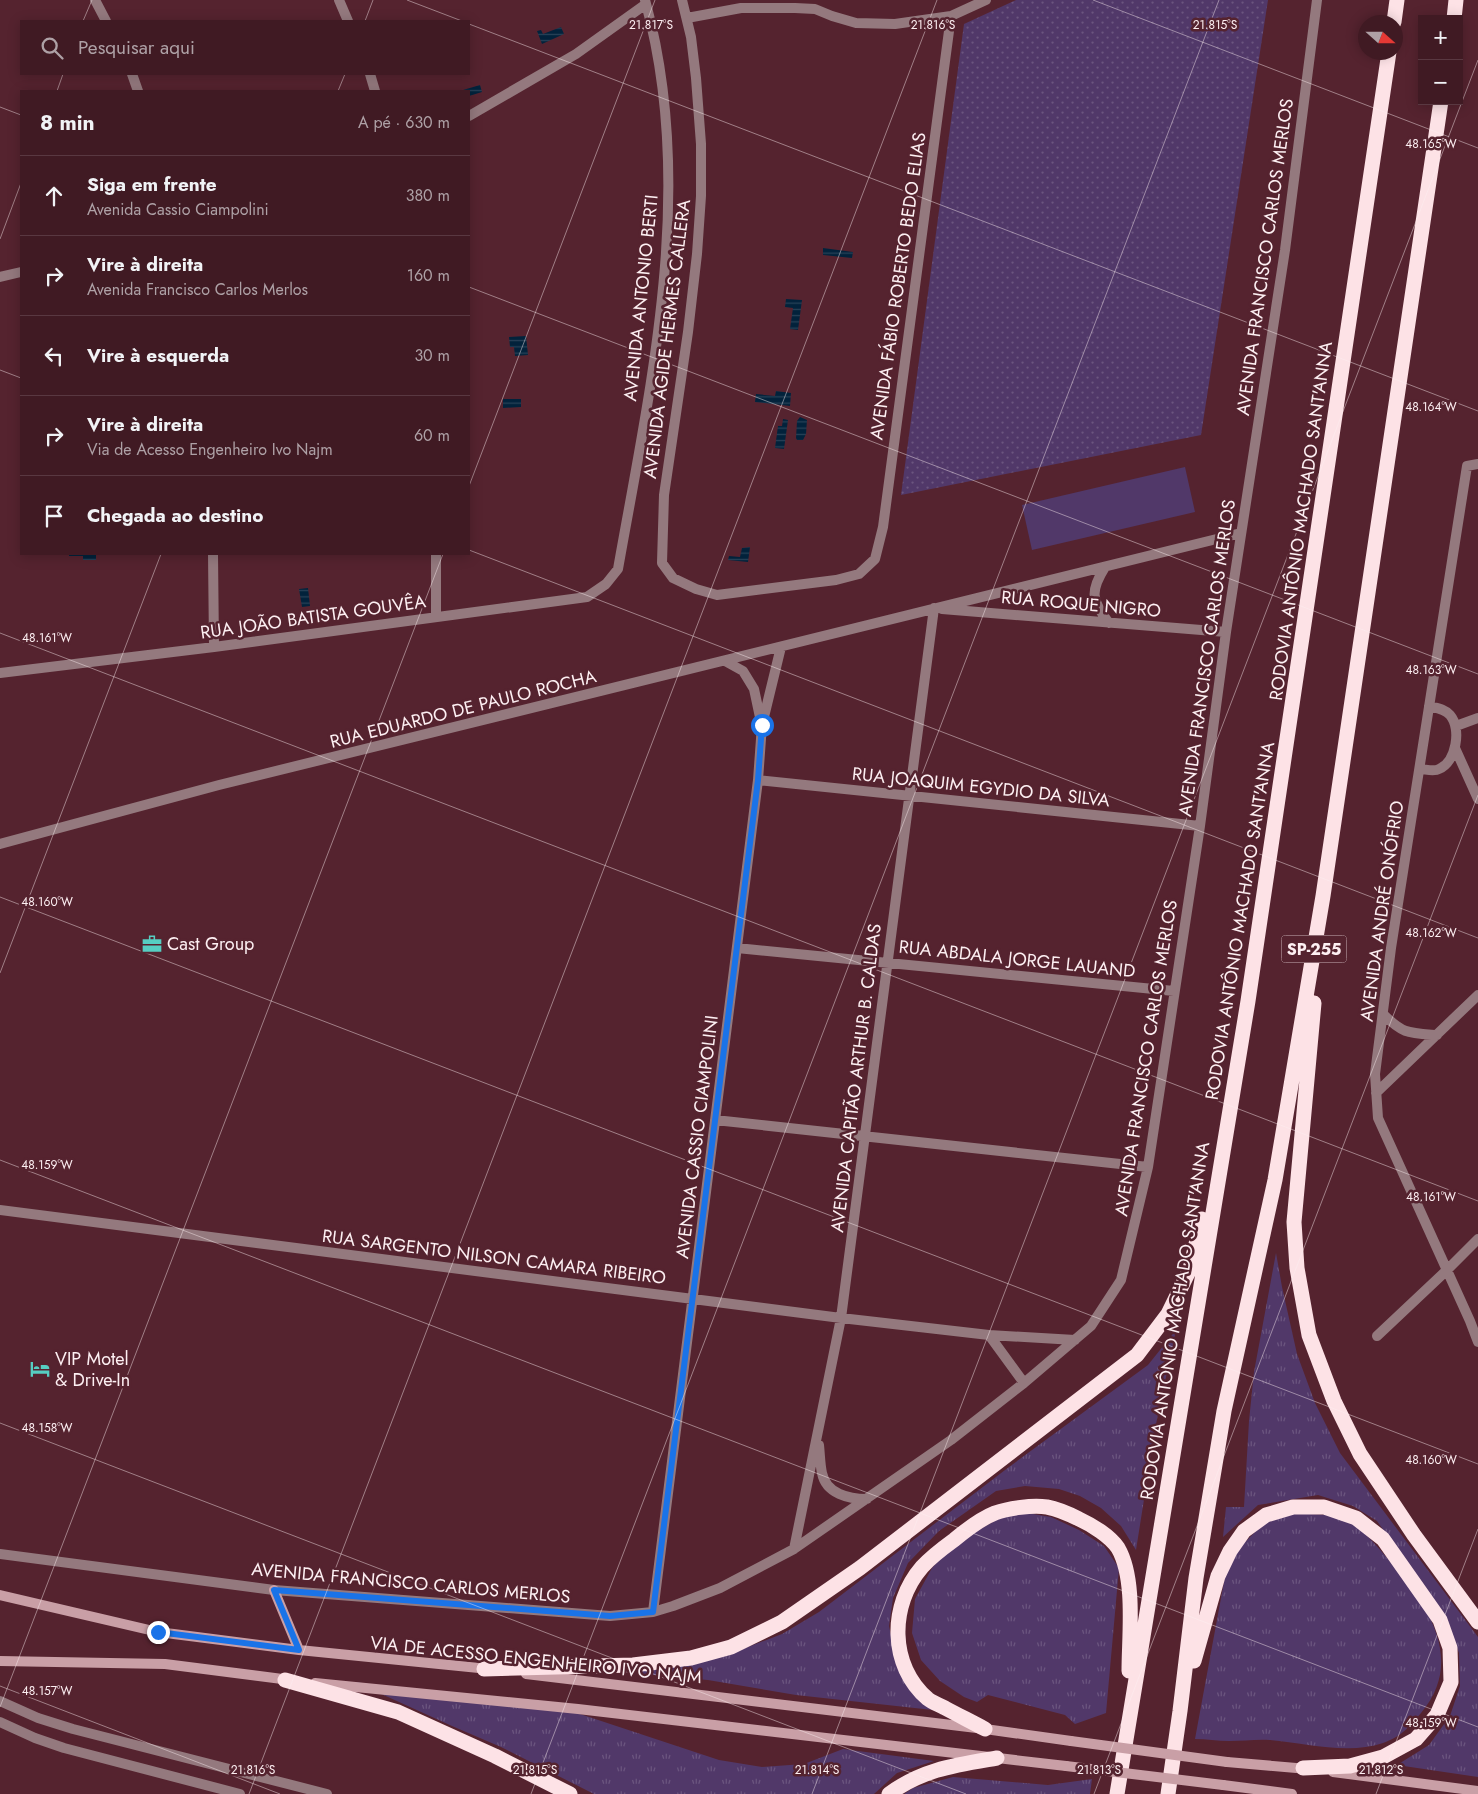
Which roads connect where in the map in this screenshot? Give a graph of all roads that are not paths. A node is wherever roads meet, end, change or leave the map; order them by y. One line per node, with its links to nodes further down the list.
1 (95, 0): 14 (street)
2 (338, 0): 15 (street)
3 (682, 0): 13 (street, AVENIDA AGIDE HERMES CALLERA)
4 (986, 0): 12 (street)
5 (1317, 0): 26 (street, AVENIDA FRANCISCO CARLOS MERLOS)
6 (1397, 0): 10 (highway)
7 (1456, 0): 11 (highway)
8 (645, 2): 22 (street); 31 (street, AVENIDA ANTONIO BERTI)
9 (816, 4): 12 (street); 13 (street)
10 (1395, 15)
11 (1454, 15)
12 (951, 16): 29 (street, AVENIDA FÁBIO ROBERTO BEDO ELIAS)
13 (687, 18): 29 (street, AVENIDA AGIDE HERMES CALLERA)
14 (105, 20)
15 (348, 20)
16 (1388, 60): 61 (highway, RODOVIA ANTÔNIO MACHADO SANT'ANNA / SP-255)
17 (132, 75): 19 (street)
18 (370, 75): 20 (street)
19 (138, 90)
20 (375, 90)
21 (1440, 105): 53 (highway, SP-255)
22 (470, 115)
23 (20, 272): 24 (street)
24 (0, 277)
25 (1478, 464): 40 (street, AVENIDA ANDRÉ ONÓFRIO)
26 (1241, 533): 30 (street, RUA EDUARDO DE PAULO ROCHA); 35 (street, AVENIDA FRANCISCO CARLOS MERLOS)
27 (213, 555): 36 (street)
28 (436, 555): 33 (street)
29 (662, 563)
30 (1105, 567): 32 (street, RUA EDUARDO DE PAULO ROCHA); 34 (street)
31 (618, 569): 33 (street, RUA JOÃO BATISTA GOUVÊA)
32 (934, 608): 34 (street, RUA ROQUE NIGRO); 37 (street, RUA EDUARDO DE PAULO ROCHA); 49 (street, AVENIDA CAPITÃO ARTHUR B. CALDAS)
33 (436, 616): 36 (street, RUA JOÃO BATISTA GOUVÊA)
34 (1108, 622): 35 (street, RUA ROQUE NIGRO)
35 (1226, 632): 51 (street, AVENIDA FRANCISCO CARLOS MERLOS)
36 (214, 647): 39 (street, RUA JOÃO BATISTA GOUVÊA)
37 (781, 647): 38 (street, RUA EDUARDO DE PAULO ROCHA); 42 (street)
38 (725, 662): 42 (street); 52 (street, RUA EDUARDO DE PAULO ROCHA)
39 (0, 673)
40 (1429, 706): 43 (street); 47 (street, AVENIDA ANDRÉ ONÓFRIO)
41 (1478, 718): 43 (street)
42 (762, 725): 48 (street, AVENIDA CASSIO CIAMPOLINI)
43 (1456, 726): 44 (street)
44 (1455, 748): 45 (street); 46 (street)
45 (1462, 762): 46 (street); 50 (street)
46 (1447, 764): 47 (street)
47 (1420, 769): 58 (street, AVENIDA ANDRÉ ONÓFRIO)
48 (758, 780): 49 (street, RUA JOAQUIM EGYDIO DA SILVA); 54 (street, AVENIDA CASSIO CIAMPOLINI)
49 (909, 796): 51 (street, RUA JOAQUIM EGYDIO DA SILVA); 55 (street, AVENIDA CAPITÃO ARTHUR B. CALDAS)
50 (1478, 799)
51 (1200, 826): 56 (street, AVENIDA FRANCISCO CARLOS MERLOS)
52 (0, 844)
53 (1323, 896): 83 (highway); 89 (highway, SP-255)
54 (737, 948): 55 (street, RUA ABDALA JORGE LAUAND); 62 (street, AVENIDA CASSIO CIAMPOLINI)
55 (887, 963): 56 (street, RUA ABDALA JORGE LAUAND); 63 (street, AVENIDA CAPITÃO ARTHUR B. CALDAS)
56 (1174, 991): 64 (street, AVENIDA FRANCISCO CARLOS MERLOS)
57 (1478, 995): 59 (street)
58 (1383, 1014): 59 (street); 60 (street, AVENIDA ANDRÉ ONÓFRIO)
59 (1436, 1035): 60 (street)
60 (1376, 1094): 67 (street, AVENIDA ANDRÉ ONÓFRIO)
61 (1230, 1103): 86 (highway); 90 (highway, RODOVIA ANTÔNIO MACHADO SANT'ANNA / SP-255)
62 (715, 1120): 63 (street); 68 (street, AVENIDA CASSIO CIAMPOLINI)
63 (865, 1136): 64 (street); 69 (street, AVENIDA CAPITÃO ARTHUR B. CALDAS)
64 (1148, 1167): 73 (street, AVENIDA FRANCISCO CARLOS MERLOS)
65 (0, 1210): 68 (street, RUA SARGENTO NILSON CAMARA RIBEIRO)
66 (1478, 1239): 67 (street)
67 (1447, 1270): 70 (street, AVENIDA ANDRÉ ONÓFRIO); 72 (street)
68 (693, 1299): 69 (street, RUA SARGENTO NILSON CAMARA RIBEIRO); 82 (street, AVENIDA CASSIO CIAMPOLINI)
69 (841, 1318): 71 (street, RUA SARGENTO NILSON CAMARA RIBEIRO); 76 (street, AVENIDA CAPITÃO ARTHUR B. CALDAS)
70 (1474, 1319): 74 (street, AVENIDA ANDRÉ ONÓFRIO)
71 (988, 1335): 73 (street, RUA SARGENTO NILSON CAMARA RIBEIRO); 75 (street)
72 (1377, 1336)
73 (1075, 1340): 75 (street, AVENIDA FRANCISCO CARLOS MERLOS)
74 (1478, 1342)
75 (1024, 1383): 77 (street, AVENIDA FRANCISCO CARLOS MERLOS)
76 (818, 1437): 77 (street); 78 (street, AVENIDA CAPITÃO ARTHUR B. CALDAS)
77 (866, 1499): 78 (street, AVENIDA FRANCISCO CARLOS MERLOS)
78 (794, 1549): 82 (street, AVENIDA FRANCISCO CARLOS MERLOS)
79 (0, 1554): 80 (street, AVENIDA FRANCISCO CARLOS MERLOS)
80 (274, 1590): 82 (street, AVENIDA FRANCISCO CARLOS MERLOS); 84 (main road)
81 (0, 1594): 84 (main road, VIA DE ACESSO ENGENHEIRO IVO NAJM)
82 (653, 1612)
83 (1478, 1622)
84 (299, 1650): 86 (main road, VIA DE ACESSO ENGENHEIRO IVO NAJM)
85 (0, 1661): 87 (main road)
86 (484, 1669): 92 (main road, VIA DE ACESSO ENGENHEIRO IVO NAJM)
87 (285, 1680): 93 (main road); 98 (highway)
88 (0, 1701): 97 (street)
89 (1180, 1711): 94 (highway); 101 (highway, SP-255)
90 (1129, 1717): 92 (highway); 100 (highway, RODOVIA ANTÔNIO MACHADO SANT'ANNA / SP-255)
91 (0, 1722): 96 (street)
92 (985, 1728): 94 (main road, VIA DE ACESSO ENGENHEIRO IVO NAJM, bridge)
93 (997, 1758): 99 (highway); 102 (main road, bridge)
94 (1303, 1768): 95 (main road, VIA DE ACESSO ENGENHEIRO IVO NAJM)
95 (1478, 1791)
96 (240, 1794)
97 (327, 1794)
98 (570, 1794)
99 (889, 1794)
100 (1117, 1794)
101 (1168, 1794)
102 (1292, 1794)

